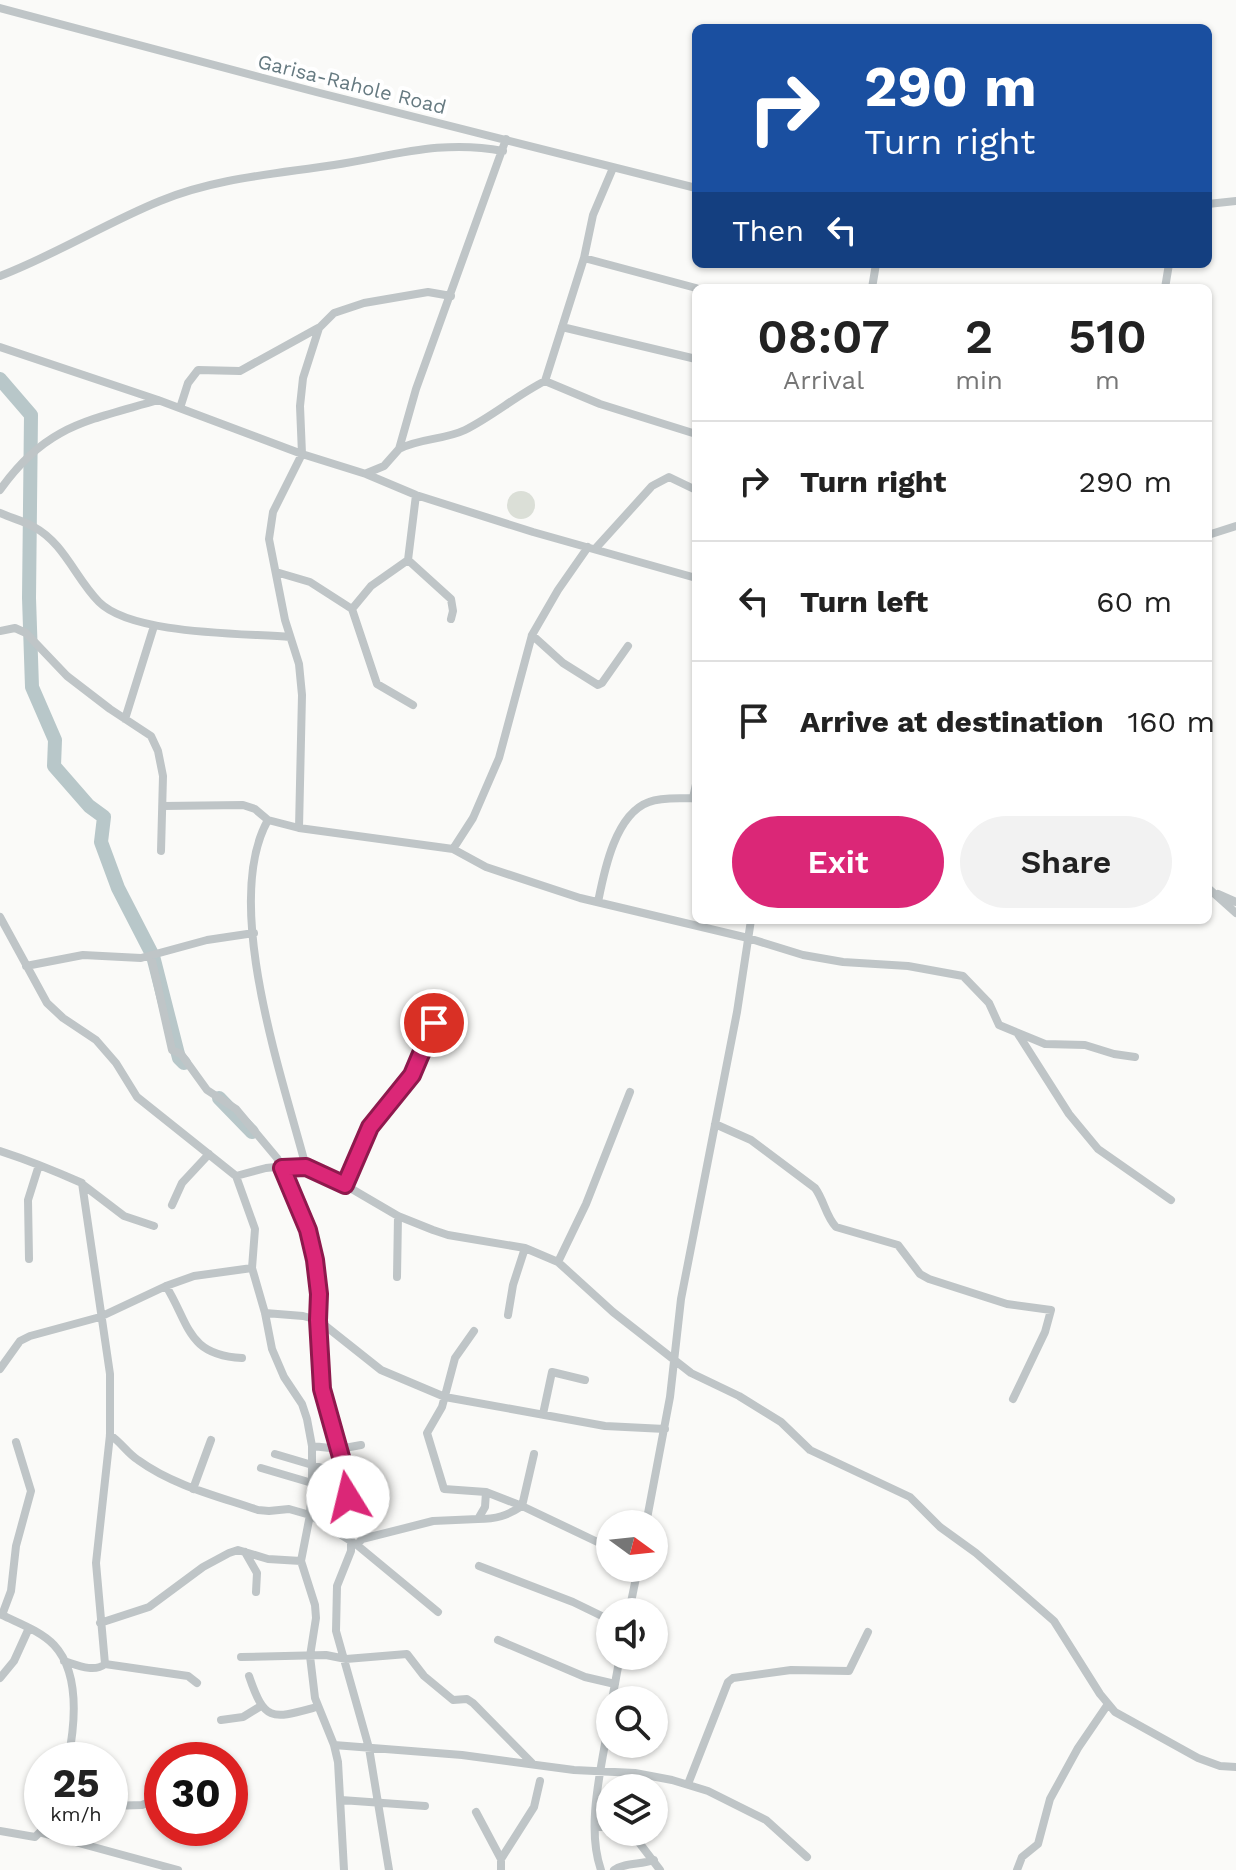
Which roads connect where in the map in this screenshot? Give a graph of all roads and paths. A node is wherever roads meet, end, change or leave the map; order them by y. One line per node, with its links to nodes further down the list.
1 (0, 8): 2 (street, Garisa-Rahole Road)
2 (506, 139): 3 (street); 4 (street, Garisa-Rahole Road)
3 (503, 151): 9 (street); 11 (street)
4 (613, 168): 5 (street, Garisa-Rahole Road); 8 (street)
5 (692, 187)
6 (1236, 201): 7 (street)
7 (1212, 204)
8 (584, 258): 10 (street); 12 (street)
9 (0, 276)
10 (692, 287)
11 (451, 296): 13 (street); 20 (street)
12 (562, 327): 15 (street); 16 (street)
13 (319, 328): 18 (street); 21 (street)
14 (0, 347): 17 (street)
15 (692, 358)
16 (545, 381): 19 (street); 20 (street)
17 (158, 400): 18 (street); 24 (street)
18 (180, 408): 21 (street)
19 (692, 433)
20 (399, 449): 22 (street)
21 (302, 454): 22 (street); 31 (street)
22 (366, 474): 25 (street)
23 (692, 488): 29 (street)
24 (0, 490)
25 (416, 495): 29 (street); 30 (street)
26 (0, 513): 35 (street)
27 (1236, 526): 28 (street)
28 (1212, 534)
29 (592, 548): 32 (street); 37 (street)
30 (408, 560): 33 (street); 34 (street)
31 (276, 572): 33 (street); 38 (street)
32 (692, 577)
33 (352, 609): 40 (street)
34 (451, 619)
35 (154, 626): 38 (street); 41 (street)
36 (0, 631): 41 (street)
37 (532, 635): 39 (street); 46 (street)
38 (290, 637): 45 (street)
39 (628, 646)
40 (413, 705)
41 (125, 719): 43 (street)
42 (692, 800): 50 (street)
43 (163, 806): 44 (street); 47 (street)
44 (268, 820): 45 (street); 55 (street)
45 (299, 828): 46 (street)
46 (453, 849): 50 (street)
47 (161, 851)
48 (1212, 891): 51 (street)
49 (1212, 892): 52 (street)
50 (598, 902): 56 (street)
51 (1236, 902)
52 (1236, 913)
53 (0, 917): 58 (street)
54 (750, 924): 56 (street)
55 (254, 933): 57 (street); 67 (street)
56 (748, 938): 60 (street); 63 (street)
57 (151, 956): 58 (street); 68 (street)
58 (26, 966): 65 (street)
59 (434, 1023): 71 (street)
60 (1018, 1033): 61 (street); 72 (street)
61 (1135, 1057)
62 (630, 1092): 78 (street)
63 (715, 1124): 88 (street); 92 (street)
64 (0, 1151): 66 (street)
65 (209, 1154): 69 (street); 73 (street)
66 (39, 1165): 70 (street); 77 (street)
67 (306, 1167): 68 (street); 71 (street)
68 (282, 1168): 69 (street); 85 (street)
69 (236, 1176): 79 (street)
70 (82, 1183): 75 (street); 84 (street)
71 (345, 1185): 74 (street)
72 (1171, 1200)
73 (172, 1205)
74 (398, 1216): 76 (street); 80 (street)
75 (154, 1226)
76 (525, 1248): 78 (street); 83 (street)
77 (29, 1259)
78 (558, 1262): 88 (street)
79 (252, 1268): 81 (street); 82 (street)
80 (397, 1277)
81 (166, 1286): 84 (street); 87 (street)
82 (265, 1313): 85 (street); 99 (street)
83 (508, 1315)
84 (100, 1317): 89 (street); 95 (street)
85 (318, 1320): 91 (street); 100 (street)
86 (474, 1331): 91 (street)
87 (242, 1358)
88 (676, 1359): 94 (street); 138 (street)
89 (0, 1369)
90 (585, 1380): 93 (street)
91 (445, 1397): 93 (street); 109 (street)
92 (1013, 1399)
93 (543, 1414): 94 (street)
94 (665, 1429): 112 (street)
95 (110, 1435): 108 (street); 124 (street)
96 (211, 1440): 108 (street)
97 (16, 1442): 123 (street)
98 (361, 1445): 100 (street)
99 (312, 1446): 100 (street); 103 (street)
100 (339, 1449): 105 (street)
101 (275, 1454): 103 (street)
102 (534, 1454): 111 (street)
103 (312, 1465): 105 (street); 107 (street)
104 (261, 1468): 107 (street)
105 (346, 1475): 106 (street); 116 (street)
106 (378, 1480)
107 (312, 1483): 113 (street)
108 (193, 1489): 113 (street)
109 (486, 1492): 111 (street); 114 (street)
110 (364, 1498): 116 (street)
111 (522, 1506): 114 (street); 115 (street)
112 (649, 1510)
113 (310, 1515): 116 (street); 118 (street)
114 (478, 1519): 116 (street)
115 (596, 1541)
116 (357, 1542): 121 (street); 130 (street)
117 (245, 1552): 118 (street); 120 (street); 124 (street)
118 (301, 1561): 128 (street)
119 (479, 1566): 122 (street)
120 (256, 1592)
121 (438, 1612)
122 (596, 1613)
123 (1, 1615): 125 (street)
124 (100, 1623): 132 (street)
125 (29, 1628): 131 (street); 135 (street)
126 (868, 1632): 150 (street)
127 (498, 1640): 137 (street)
128 (310, 1656): 129 (street); 130 (street); 140 (street)
129 (241, 1657)
130 (346, 1659): 144 (street); 146 (street)
131 (64, 1661): 132 (street); 142 (street)
132 (105, 1664): 136 (street)
133 (618, 1670): 137 (street)
134 (249, 1676): 139 (street)
135 (0, 1678)
136 (197, 1683)
137 (615, 1684)
138 (1108, 1704): 147 (street); 170 (street)
139 (261, 1706): 140 (street); 141 (street)
140 (317, 1707): 143 (street)
141 (221, 1720)
142 (71, 1742)
143 (334, 1745): 144 (street); 151 (street)
144 (369, 1748): 146 (street); 152 (street)
145 (603, 1758): 148 (street)
146 (533, 1764): 148 (street)
147 (1236, 1767)
148 (601, 1771): 150 (street); 155 (street)
149 (540, 1781): 161 (street)
150 (688, 1784): 160 (street)
151 (341, 1800): 152 (street); 164 (street)
152 (376, 1801): 153 (street); 165 (street)
153 (425, 1806)
154 (476, 1812): 161 (street)
155 (595, 1827): 167 (street)
156 (0, 1831): 157 (street)
157 (24, 1836)
158 (96, 1846): 163 (street)
159 (642, 1846): 162 (street)
160 (807, 1857)
161 (501, 1859): 166 (street)
162 (654, 1860): 168 (street); 169 (street)
163 (178, 1870)
164 (344, 1870)
165 (389, 1870)
166 (501, 1870)
167 (601, 1870)
168 (614, 1870)
169 (660, 1870)
170 (1017, 1870)

